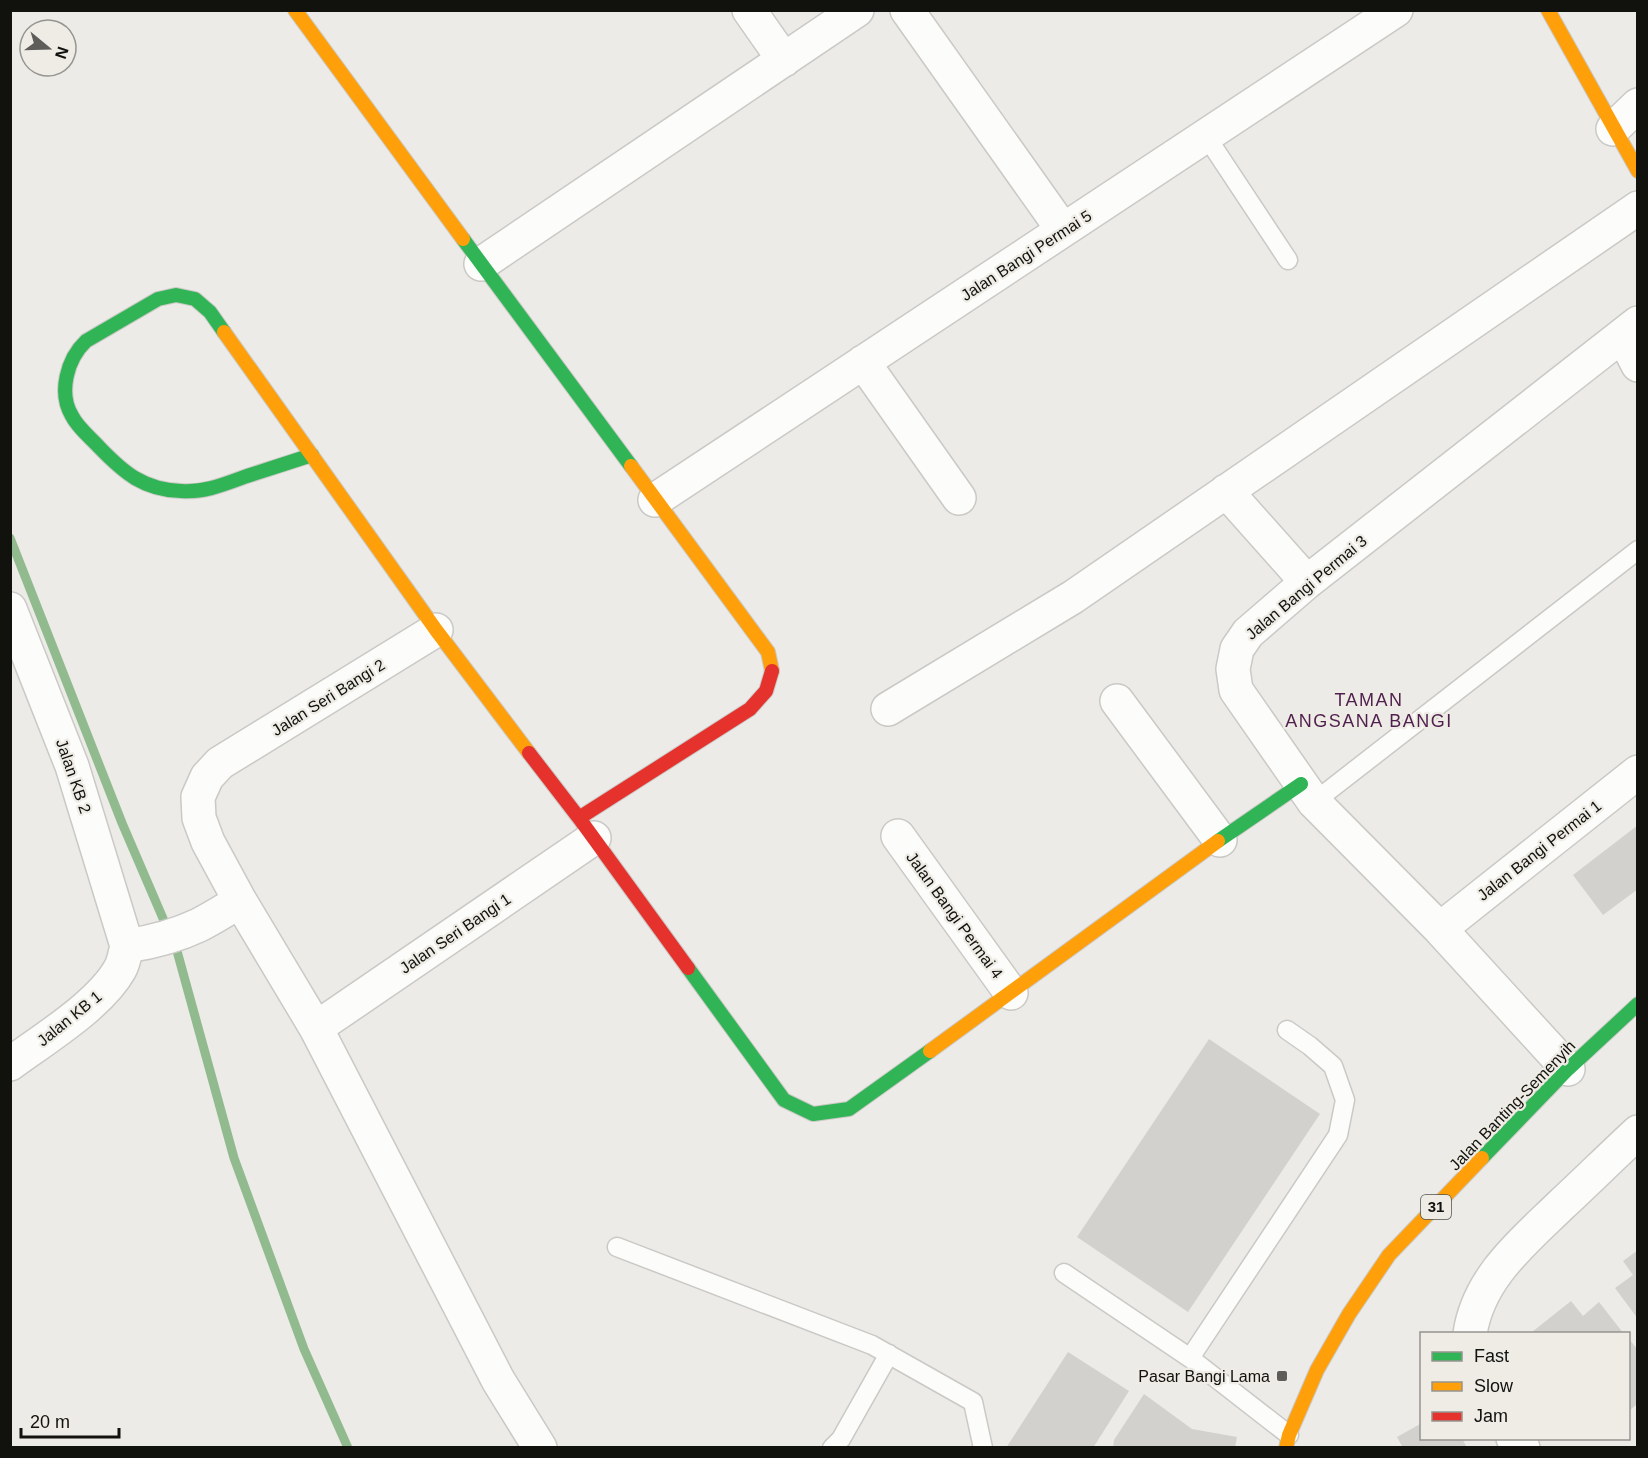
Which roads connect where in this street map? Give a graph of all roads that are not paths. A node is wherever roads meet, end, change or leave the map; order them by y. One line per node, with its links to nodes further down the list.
1 (294, 10): 15 (street)
2 (748, 10): 7 (street)
3 (857, 10): 7 (street)
4 (907, 10): 13 (street)
5 (1396, 10): 10 (street, Jalan Bangi Permai 5)
6 (1548, 10): 9 (street)
7 (784, 60): 15 (street)
8 (1638, 105): 9 (street)
9 (1613, 129): 11 (street)
10 (1206, 136): 13 (street, Jalan Bangi Permai 5); 14 (lane)
11 (1638, 171)
12 (1638, 208): 20 (street)
13 (1063, 230): 17 (street, Jalan Bangi Permai 5)
14 (1288, 260)
15 (481, 264): 22 (street)
16 (1630, 330): 18 (street); 24 (street, Jalan Bangi Permai 3)
17 (863, 362): 21 (street); 22 (street, Jalan Bangi Permai 5)
18 (1638, 364)
19 (312, 455): 19 (street); 26 (street)
20 (1227, 491): 24 (street); 28 (street)
21 (959, 498)
22 (655, 500): 31 (street)
23 (1638, 550): 30 (lane)
24 (1307, 582): 30 (street, Jalan Bangi Permai 3)
25 (10, 609): 36 (street, Jalan KB 2)
26 (436, 630): 31 (street); 34 (street, Jalan Seri Bangi 2)
27 (1117, 701): 33 (street)
28 (888, 709)
29 (1638, 772): 35 (street, Jalan Bangi Permai 1)
30 (1307, 793): 33 (street); 35 (street, Jalan Bangi Permai 3)
31 (586, 828): 37 (street); 39 (street, Jalan Seri Bangi 1)
32 (898, 836): 37 (street, Jalan Bangi Permai 4)
33 (1220, 840): 37 (street)
34 (240, 901): 36 (street); 39 (street)
35 (1440, 929): 42 (street, Jalan Bangi Permai 3)
36 (154, 941): 41 (street, Jalan KB 1)
37 (1011, 993)
38 (1638, 1004): 42 (street, Jalan Banting-Semenyih / 31)
39 (316, 1028): 50 (street)
40 (1287, 1030): 48 (lane)
41 (10, 1064)
42 (1568, 1069): 49 (street, Jalan Banting-Semenyih / 31)
43 (1638, 1132): 46 (street)
44 (617, 1246): 47 (lane)
45 (1064, 1273): 48 (lane)
46 (1470, 1332)
47 (889, 1354): 51 (lane); 52 (lane)
48 (1190, 1358): 49 (lane)
49 (1288, 1441)
50 (540, 1448)
51 (832, 1448)
52 (983, 1448)

